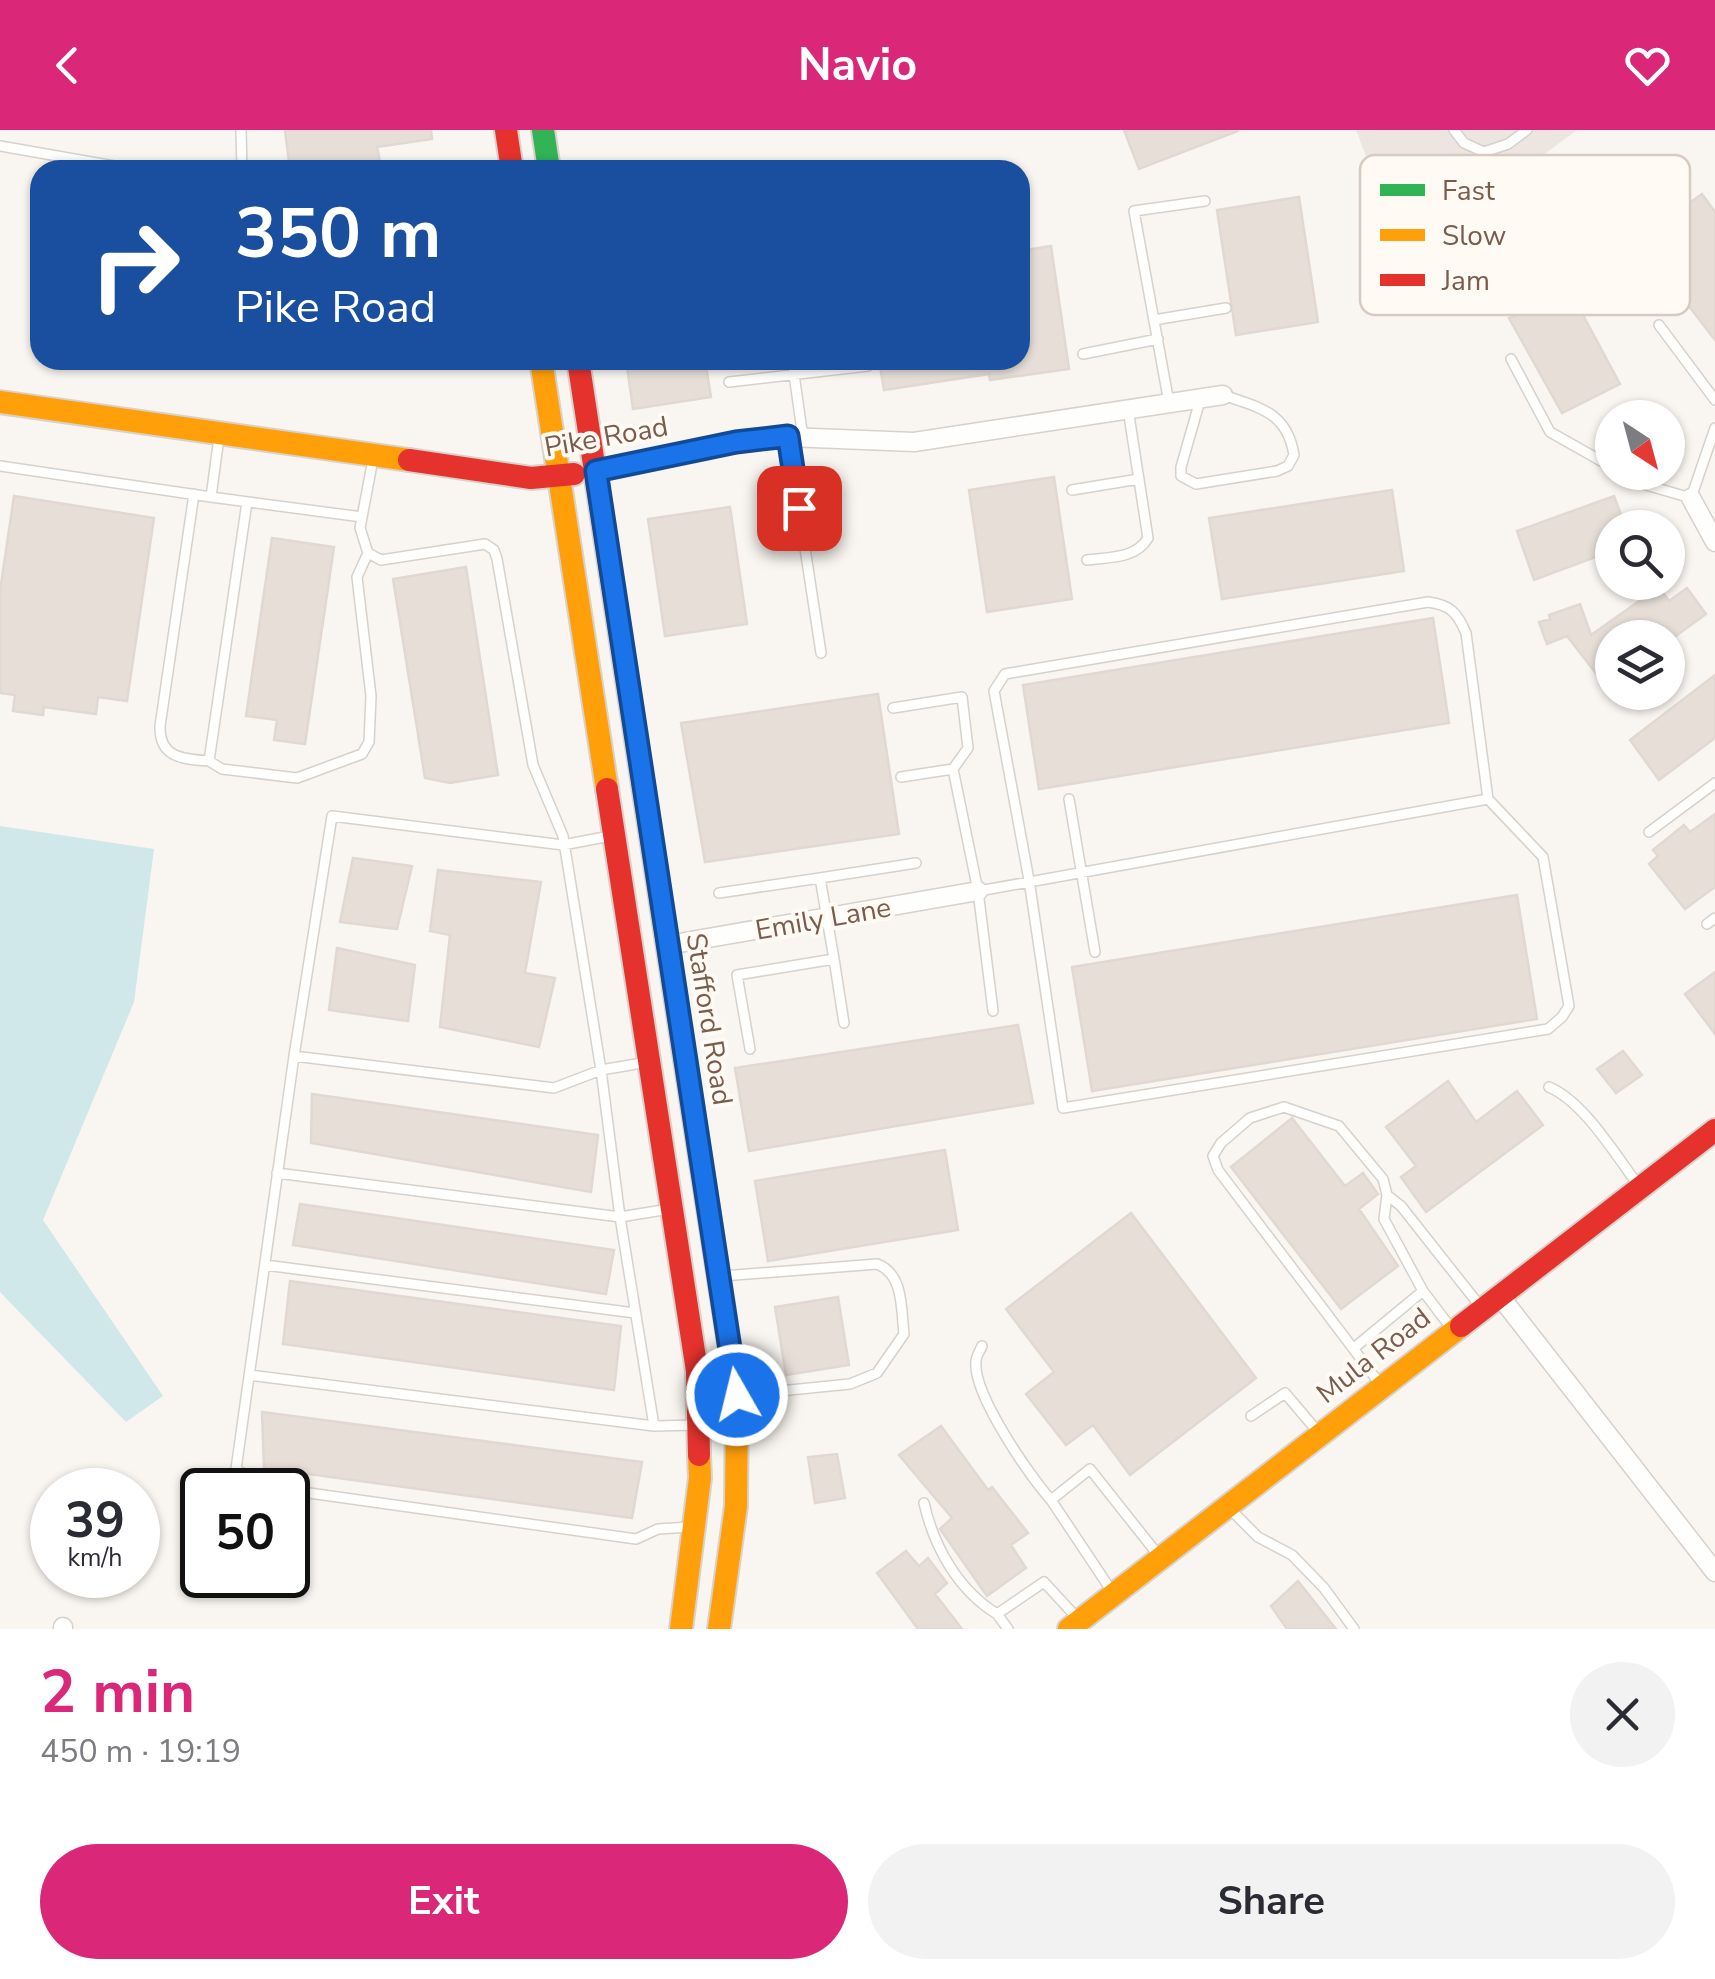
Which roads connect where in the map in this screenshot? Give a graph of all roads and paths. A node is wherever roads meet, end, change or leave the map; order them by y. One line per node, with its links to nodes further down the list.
1 (241, 130): 8 (lane)
2 (506, 130): 9 (main road)
3 (543, 130): 10 (main road)
4 (1454, 130): 5 (lane)
5 (1527, 130)
6 (0, 146): 7 (lane)
7 (80, 160)
8 (242, 160)
9 (510, 160)
10 (548, 160)
11 (1205, 201): 13 (lane)
12 (1226, 308): 13 (lane)
13 (1154, 320): 15 (lane)
14 (1660, 326): 26 (lane)
15 (1158, 339): 16 (lane); 28 (lane)
16 (1082, 354)
17 (1510, 358): 34 (lane)
18 (543, 370): 37 (main road)
19 (580, 370): 36 (main road, Stafford Road)
20 (793, 370): 22 (lane)
21 (838, 370): 22 (lane)
22 (794, 376): 23 (lane); 32 (lane)
23 (730, 382)
24 (1223, 395): 25 (street, Pike Road); 25 (lane)
25 (1201, 397): 28 (street, Pike Road)
26 (1715, 400)
27 (0, 402): 31 (main road, Pike Road)
28 (1169, 403): 29 (street, Pike Road)
29 (1128, 410): 32 (street, Pike Road); 38 (lane)
30 (1715, 428): 43 (lane)
31 (219, 434): 33 (main road, Pike Road); 42 (lane)
32 (795, 437): 36 (street, Pike Road); 49 (lane)
33 (374, 456): 37 (main road, Pike Road); 45 (lane)
34 (1595, 457)
35 (0, 466): 41 (lane)
36 (596, 471): 37 (main road, Pike Road); 57 (main road, Stafford Road)
37 (559, 477): 59 (main road)
38 (1139, 478): 39 (lane); 48 (lane)
39 (1072, 490)
40 (1663, 490): 43 (lane)
41 (194, 494): 42 (lane); 51 (lane)
42 (211, 497): 44 (lane)
43 (1690, 498): 46 (street)
44 (246, 502): 45 (lane); 51 (lane)
45 (362, 517): 47 (lane)
46 (1715, 542)
47 (368, 554): 51 (lane); 60 (lane)
48 (1087, 560)
49 (821, 653)
50 (893, 708): 52 (lane)
51 (208, 761)
52 (953, 769): 53 (lane); 65 (lane)
53 (902, 777)
54 (1715, 784): 58 (lane)
55 (1069, 799): 62 (lane)
56 (1488, 799): 62 (lane); 64 (lane); 64 (lane)
57 (651, 831): 59 (main road); 68 (main road, Stafford Road)
58 (1649, 832)
59 (612, 835): 60 (lane); 75 (main road)
60 (563, 846): 74 (lane); 76 (lane)
61 (916, 863): 63 (lane)
62 (1082, 874): 64 (lane); 69 (lane)
63 (820, 878): 66 (lane); 67 (lane)
64 (1030, 880): 65 (lane)
65 (978, 891): 67 (street, Emily Lane); 71 (lane)
66 (719, 894)
67 (828, 918): 68 (street, Emily Lane); 70 (lane)
68 (668, 944): 82 (main road, Stafford Road)
69 (1095, 952)
70 (834, 959): 72 (lane); 73 (lane)
71 (994, 1011)
72 (844, 1023)
73 (750, 1049)
74 (294, 1056): 76 (lane); 79 (lane)
75 (650, 1062): 76 (lane); 83 (main road)
76 (601, 1070): 84 (lane)
77 (1549, 1087): 80 (lane)
78 (1715, 1130): 80 (main road, Mula Road)
79 (278, 1173): 84 (lane); 85 (lane)
80 (1640, 1187): 88 (main road, Mula Road)
81 (1387, 1195): 87 (lane); 88 (lane); 92 (lane)
82 (708, 1205): 83 (main road); 86 (main road, Stafford Road)
83 (672, 1208): 84 (lane); 97 (main road)
84 (620, 1216): 89 (lane)
85 (265, 1264): 89 (lane); 93 (lane)
86 (720, 1277): 95 (main road, Stafford Road); 95 (lane)
87 (1423, 1292): 90 (lane); 92 (lane)
88 (1490, 1301): 90 (main road, Mula Road); 107 (street)
89 (636, 1313): 98 (lane)
90 (1453, 1330): 94 (main road, Mula Road)
91 (982, 1346): 102 (lane)
92 (1354, 1348): 94 (lane)
93 (249, 1375): 98 (lane); 100 (lane)
94 (1382, 1386): 99 (main road, Mula Road)
95 (737, 1395): 112 (main road, Stafford Road)
96 (1251, 1416): 99 (lane)
97 (701, 1424): 98 (lane); 105 (main road)
98 (654, 1426)
99 (1320, 1434): 104 (main road, Mula Road)
100 (236, 1468)
101 (310, 1493): 105 (lane)
102 (1051, 1500): 106 (lane); 108 (lane)
103 (924, 1503): 109 (lane)
104 (1227, 1506): 106 (main road, Mula Road); 114 (lane)
105 (696, 1526): 111 (main road)
106 (1161, 1558): 108 (main road, Mula Road)
107 (1715, 1572)
108 (1114, 1594): 110 (main road, Mula Road)
109 (998, 1614): 110 (lane); 113 (lane)
110 (1085, 1623)
111 (682, 1629)
112 (719, 1629)
113 (1008, 1629)
114 (1354, 1629)

